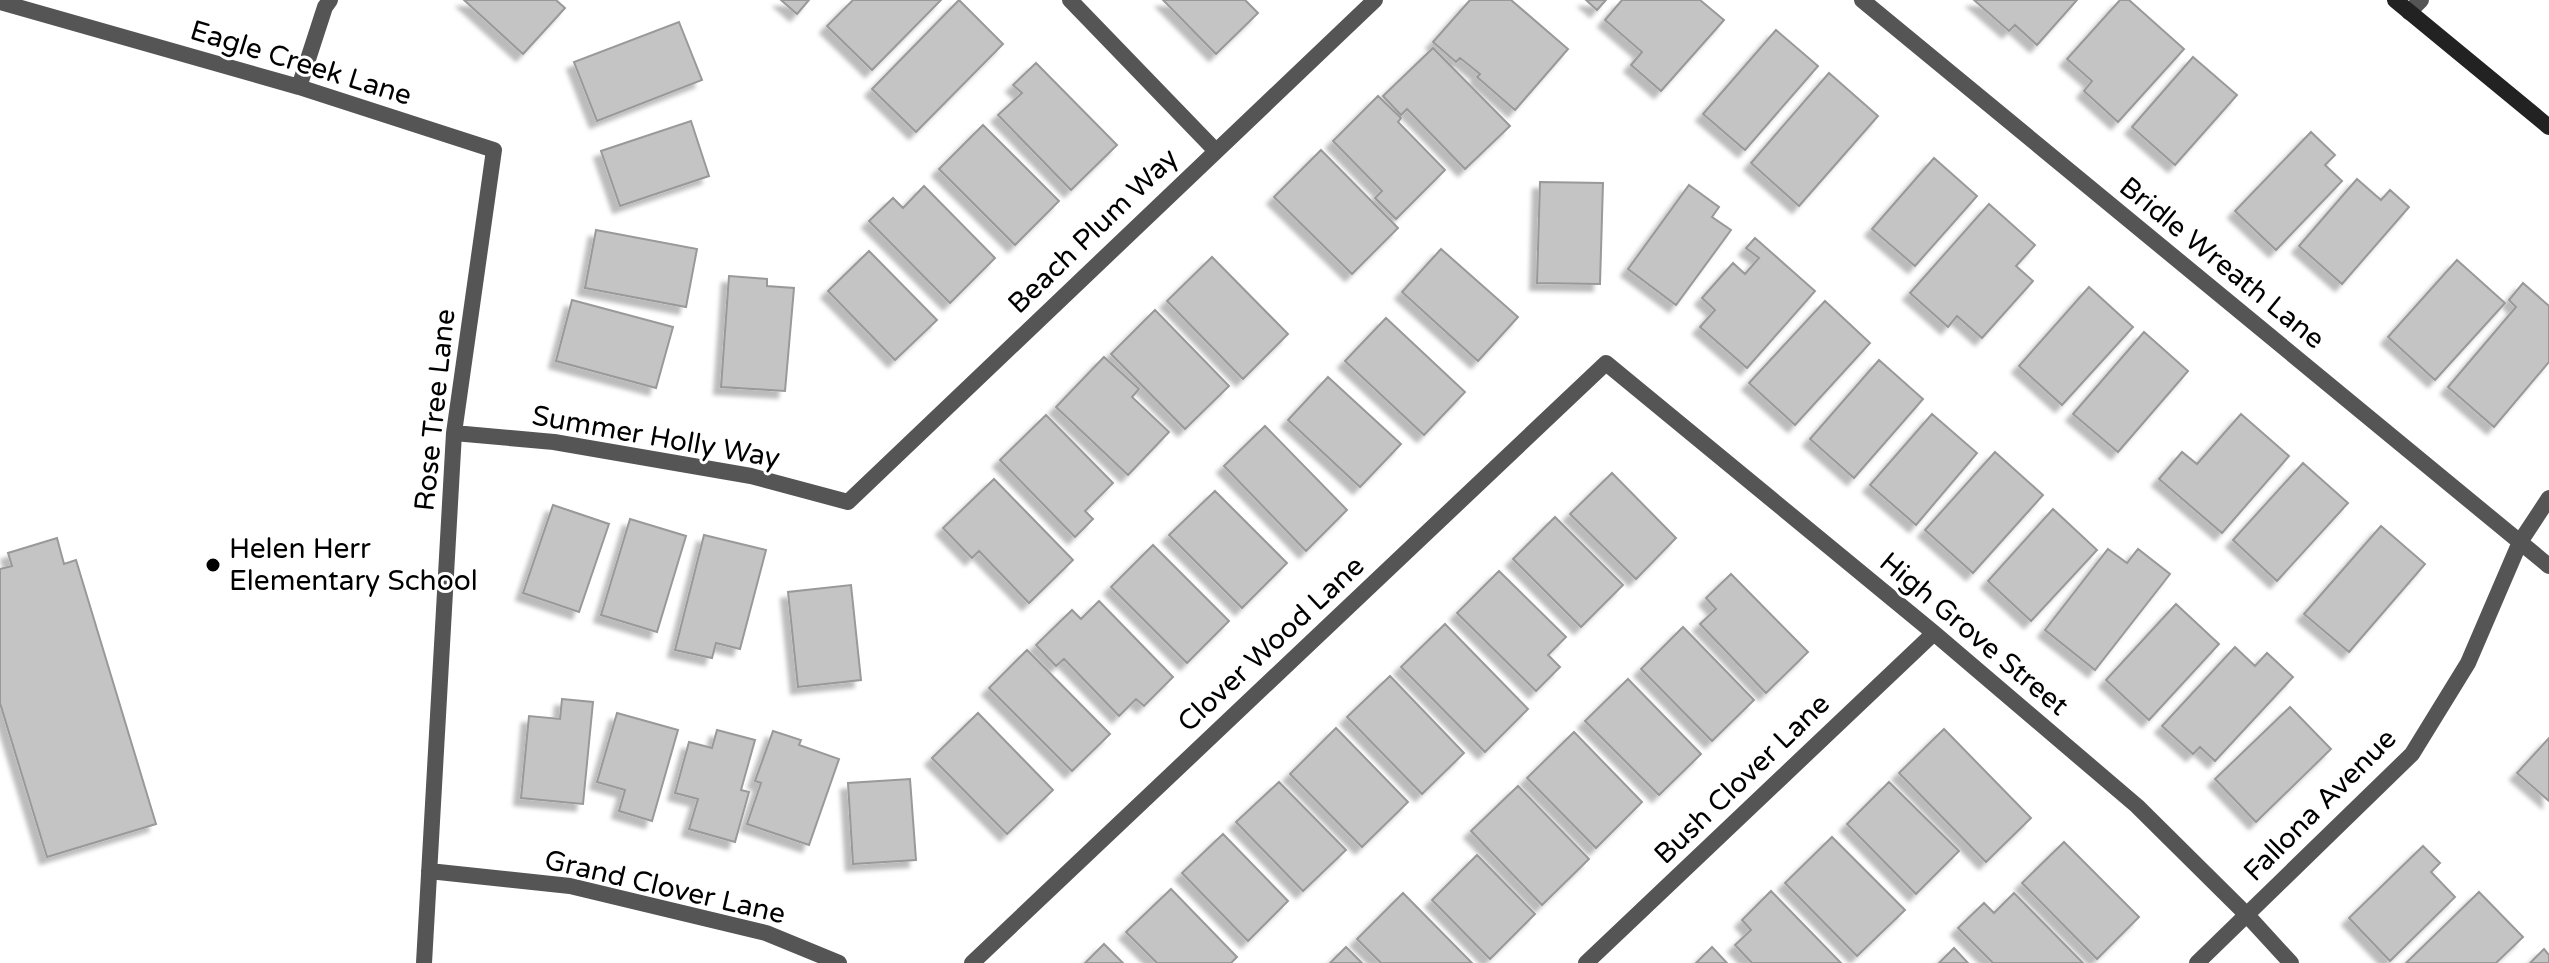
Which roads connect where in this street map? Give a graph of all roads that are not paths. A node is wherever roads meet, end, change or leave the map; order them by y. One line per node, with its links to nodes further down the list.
1 (330, 0): 8 (street)
2 (1070, 0): 11 (street)
3 (1375, 0): 11 (street, Beach Plum Way)
4 (1862, 0): 16 (street, Bridle Wreath Lane)
5 (2395, 0): 7 (main road)
6 (0, 2): 8 (street, Eagle Creek Lane)
7 (2415, 6): 9 (main road)
8 (299, 87): 10 (street, Eagle Creek Lane)
9 (2549, 127)
10 (494, 150): 13 (street, Rose Tree Lane)
11 (1215, 150): 15 (street, Beach Plum Way)
12 (1606, 363): 18 (street, High Grove Street); 23 (street, Clover Wood Lane)
13 (454, 433): 15 (street, Summer Holly Way); 19 (street, Rose Tree Lane)
14 (2549, 498): 16 (street, Fallona Avenue)
15 (848, 502)
16 (2520, 542): 17 (street, Bridle Wreath Lane); 20 (street, Fallona Avenue)
17 (2549, 566)
18 (1934, 633): 20 (street, High Grove Street); 24 (street, Bush Clover Lane)
19 (429, 871): 21 (street, Rose Tree Lane); 22 (street, Grand Clover Lane)
20 (2247, 915): 25 (street, Fallona Avenue); 26 (street, High Grove Street)
21 (424, 963)
22 (839, 963)
23 (972, 963)
24 (1586, 963)
25 (2197, 963)
26 (2291, 963)

